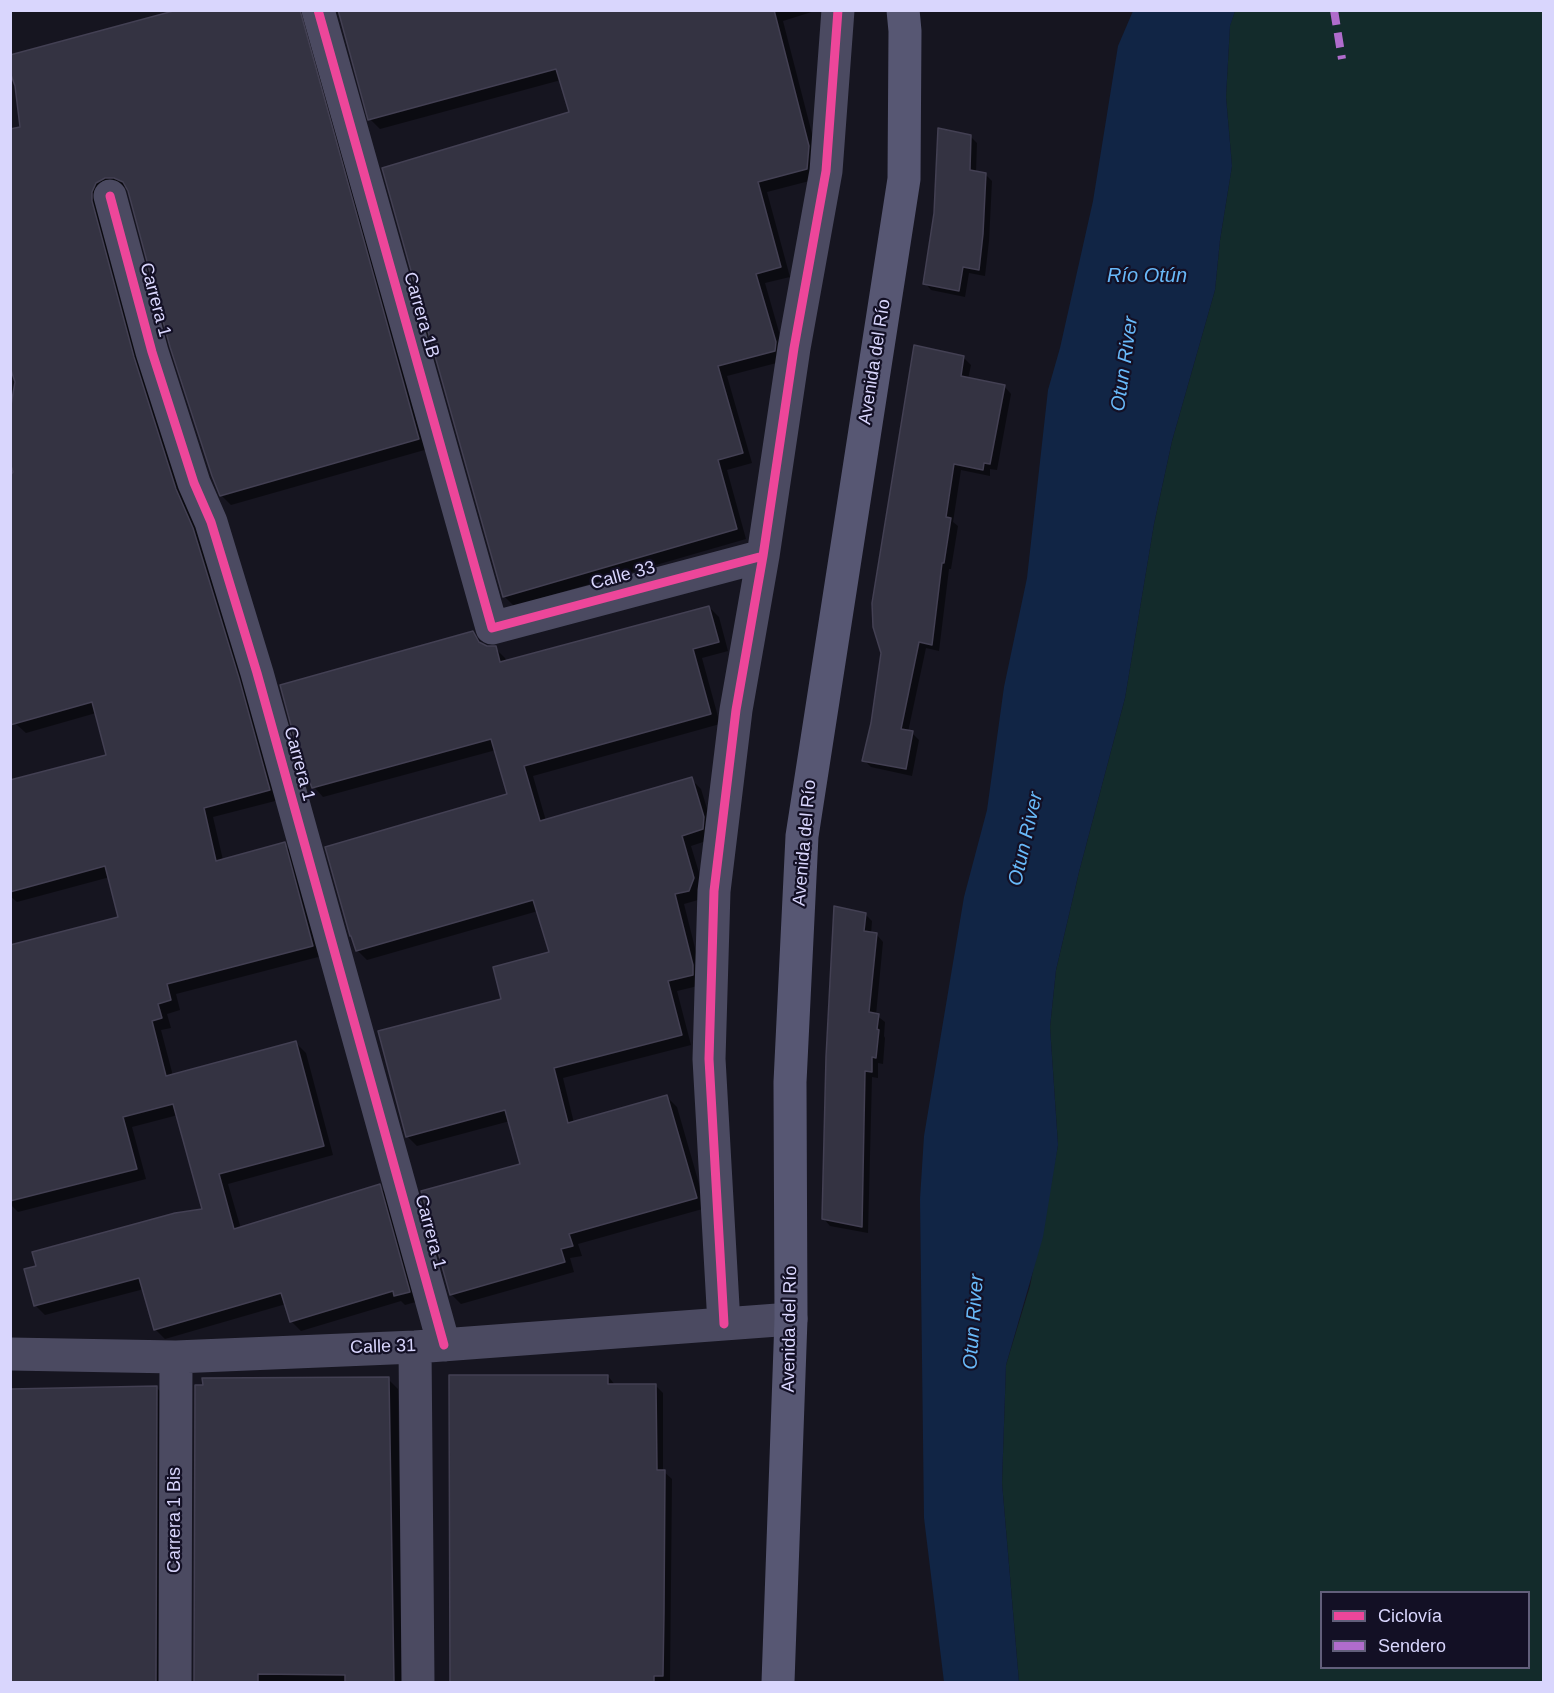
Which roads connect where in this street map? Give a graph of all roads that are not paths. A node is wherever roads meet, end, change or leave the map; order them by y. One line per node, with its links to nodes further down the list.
1 (318, 10): 6 (street, Carrera 1B)
2 (838, 10): 5 (street)
3 (903, 10): 7 (main road, Avenida del Río)
4 (110, 196): 9 (street, Carrera 1)
5 (763, 556): 6 (street, Calle 33); 8 (street)
6 (492, 628)
7 (791, 1319): 8 (street, Calle 31); 14 (main road, Avenida del Río)
8 (724, 1324): 9 (street, Calle 31)
9 (430, 1346): 11 (street, Calle 31); 13 (street, Carrera 1)
10 (10, 1354): 11 (street, Calle 31)
11 (176, 1357): 12 (street, Carrera 1 Bis)
12 (175, 1683)
13 (418, 1683)
14 (778, 1683)

